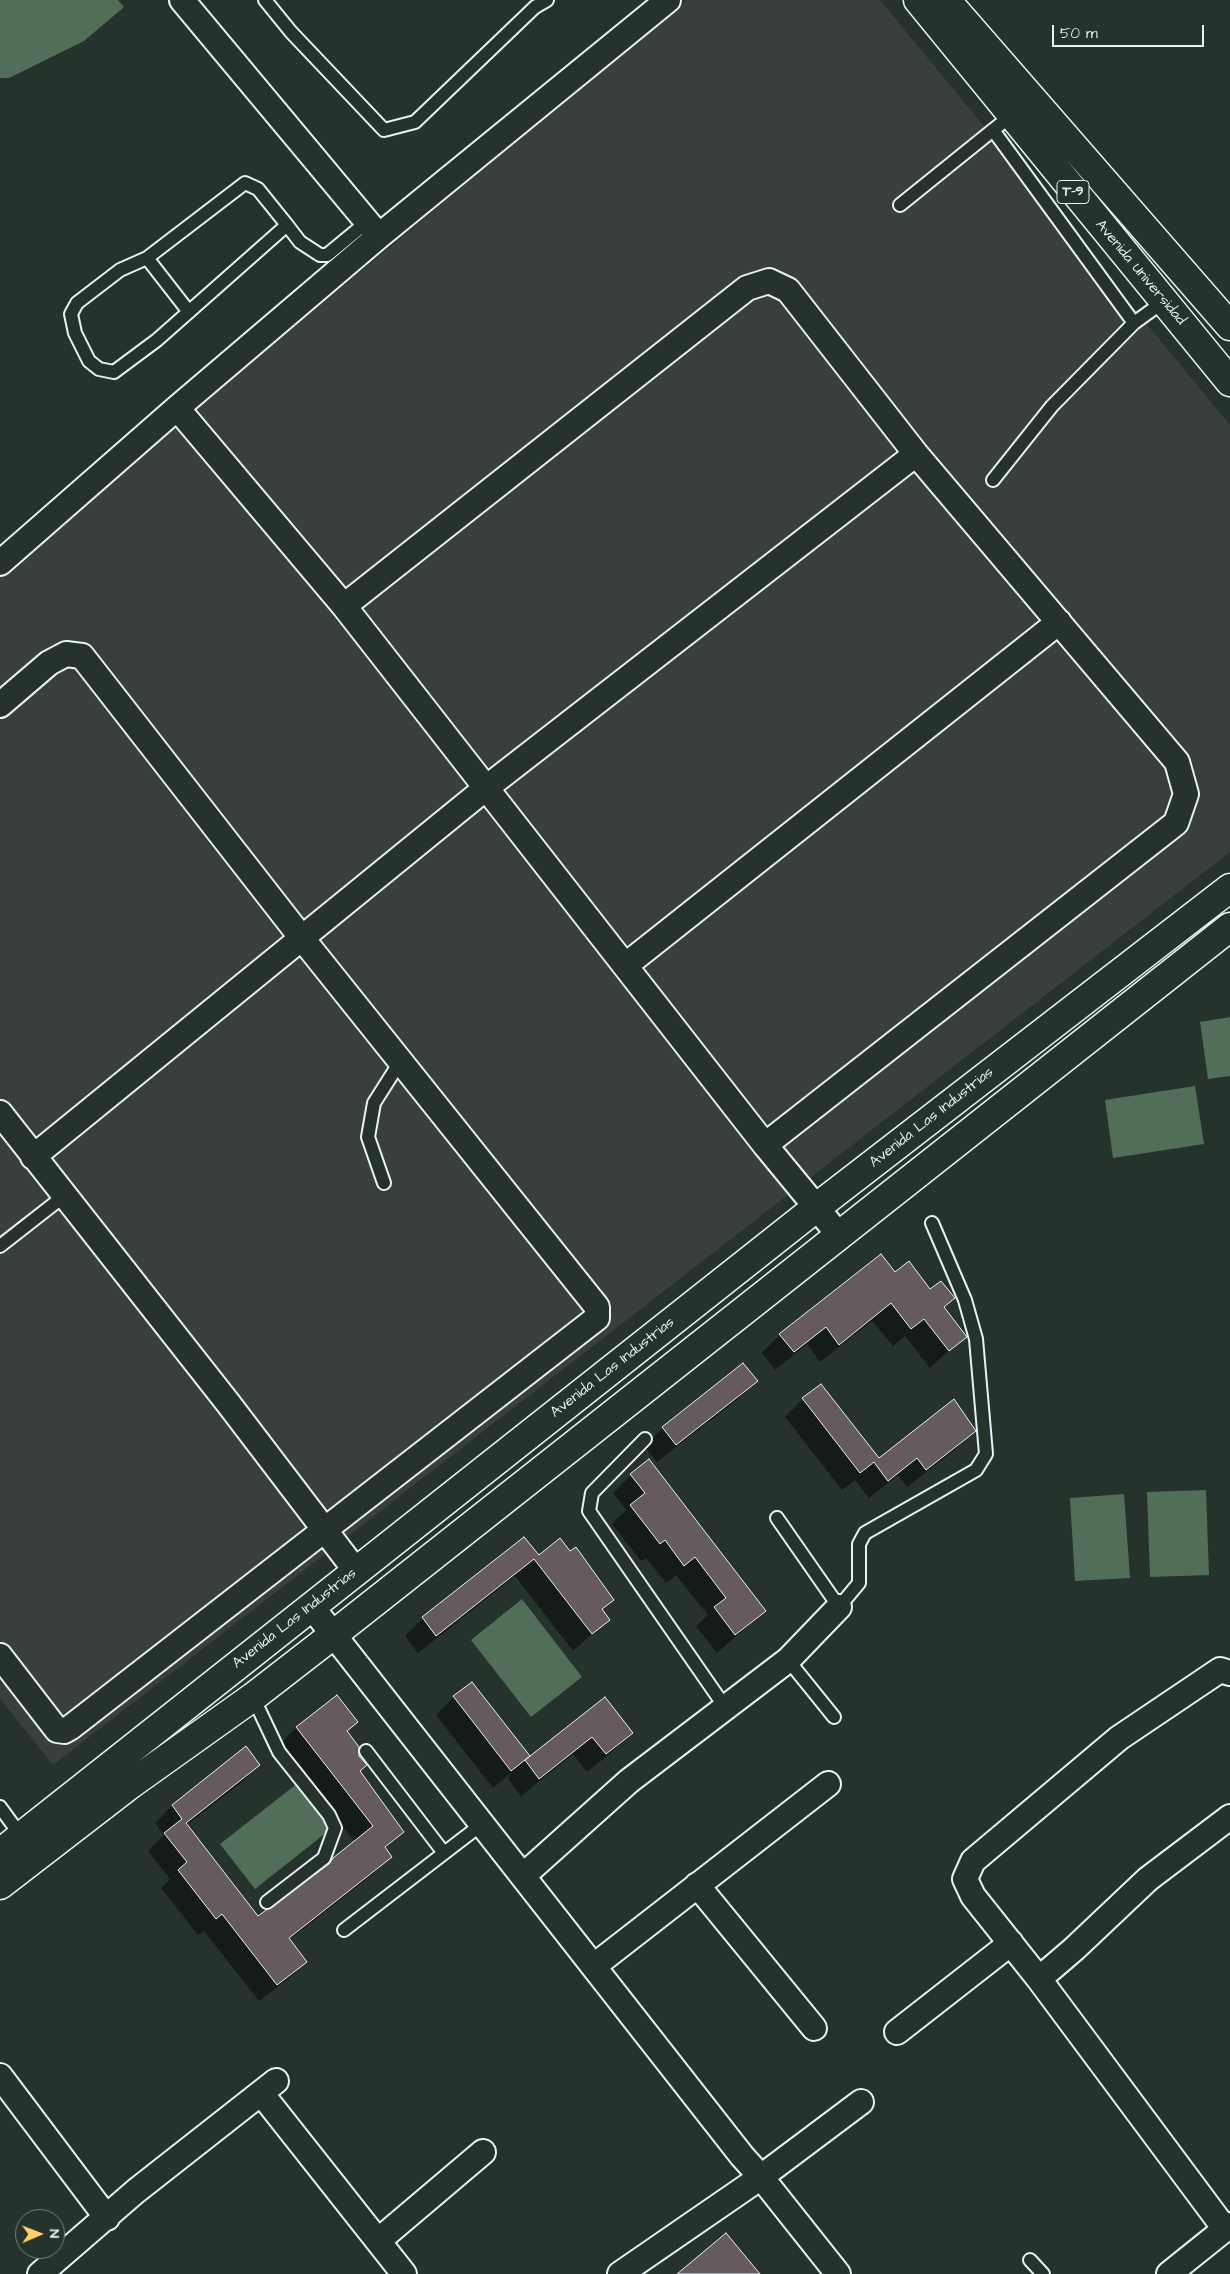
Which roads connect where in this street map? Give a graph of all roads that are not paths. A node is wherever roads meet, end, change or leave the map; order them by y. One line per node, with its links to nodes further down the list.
1 (182, 0): 10 (street)
2 (265, 0): 3 (lane)
3 (547, 0)
4 (918, 0): 7 (street, Avenida Universidad / T-9)
5 (946, 0): 15 (street, Avenida Universidad / T-9)
6 (662, 2): 10 (street)
7 (1002, 123): 8 (lane); 12 (street, Avenida Universidad / T-9); 14 (lane)
8 (900, 205)
9 (287, 225): 10 (lane); 11 (lane); 13 (lane)
10 (373, 229): 17 (street)
11 (147, 258): 13 (lane); 13 (lane)
12 (1163, 302): 14 (lane); 16 (street, Avenida Universidad / T-9)
13 (189, 312)
14 (1134, 323): 19 (lane)
15 (1230, 326)
16 (1230, 382)
17 (177, 408): 20 (street); 21 (street)
18 (916, 454): 21 (street); 22 (street); 24 (street)
19 (993, 480)
20 (1, 561)
21 (344, 606): 24 (street)
22 (1059, 622): 28 (street); 31 (street)
23 (0, 705): 27 (street)
24 (486, 788): 27 (street); 28 (street)
25 (1230, 888): 35 (street, Avenida Las Industrias)
26 (1230, 926): 37 (street)
27 (301, 937): 29 (street); 32 (street)
28 (626, 965): 31 (street)
29 (400, 1062): 33 (lane); 41 (street)
30 (0, 1113): 32 (street)
31 (765, 1145): 35 (street)
32 (33, 1157): 34 (street)
33 (384, 1183)
34 (64, 1196): 38 (lane); 41 (street)
35 (817, 1208): 37 (street); 42 (street, Avenida Las Industrias)
36 (932, 1223): 44 (lane)
37 (839, 1235): 45 (street)
38 (0, 1246)
39 (645, 1439): 50 (lane)
40 (777, 1518): 44 (lane)
41 (326, 1529): 42 (street); 46 (street)
42 (356, 1571): 43 (street, Avenida Las Industrias)
43 (311, 1606): 45 (street); 57 (street, Avenida Las Industrias)
44 (839, 1607): 47 (street)
45 (333, 1635): 49 (street); 56 (street)
46 (0, 1656)
47 (788, 1660): 50 (street); 51 (lane)
48 (1230, 1672): 64 (street)
49 (253, 1697): 60 (street); 62 (lane)
50 (725, 1707): 59 (street)
51 (834, 1717)
52 (366, 1751): 58 (lane)
53 (828, 1784): 61 (street)
54 (0, 1807): 57 (lane)
55 (1230, 1817): 66 (street)
56 (482, 1824): 58 (lane); 59 (street)
57 (10, 1844)
58 (444, 1853): 63 (lane)
59 (524, 1875): 65 (street)
60 (0, 1884)
61 (697, 1885): 65 (street); 67 (street)
62 (267, 1902)
63 (344, 1930)
64 (1011, 1943): 66 (street); 68 (street)
65 (594, 1966): 72 (street)
66 (1039, 1979): 74 (street)
67 (814, 2028)
68 (897, 2032)
69 (0, 2076): 73 (street)
70 (861, 2102): 72 (street)
71 (483, 2152): 75 (street)
72 (761, 2176): 79 (street); 80 (street)
73 (107, 2218): 75 (street); 77 (street)
74 (1228, 2227): 82 (street)
75 (378, 2241): 78 (street)
76 (1030, 2260): 81 (lane)
77 (40, 2274)
78 (404, 2274)
79 (620, 2274)
80 (838, 2274)
81 (1043, 2274)
82 (1169, 2274)

